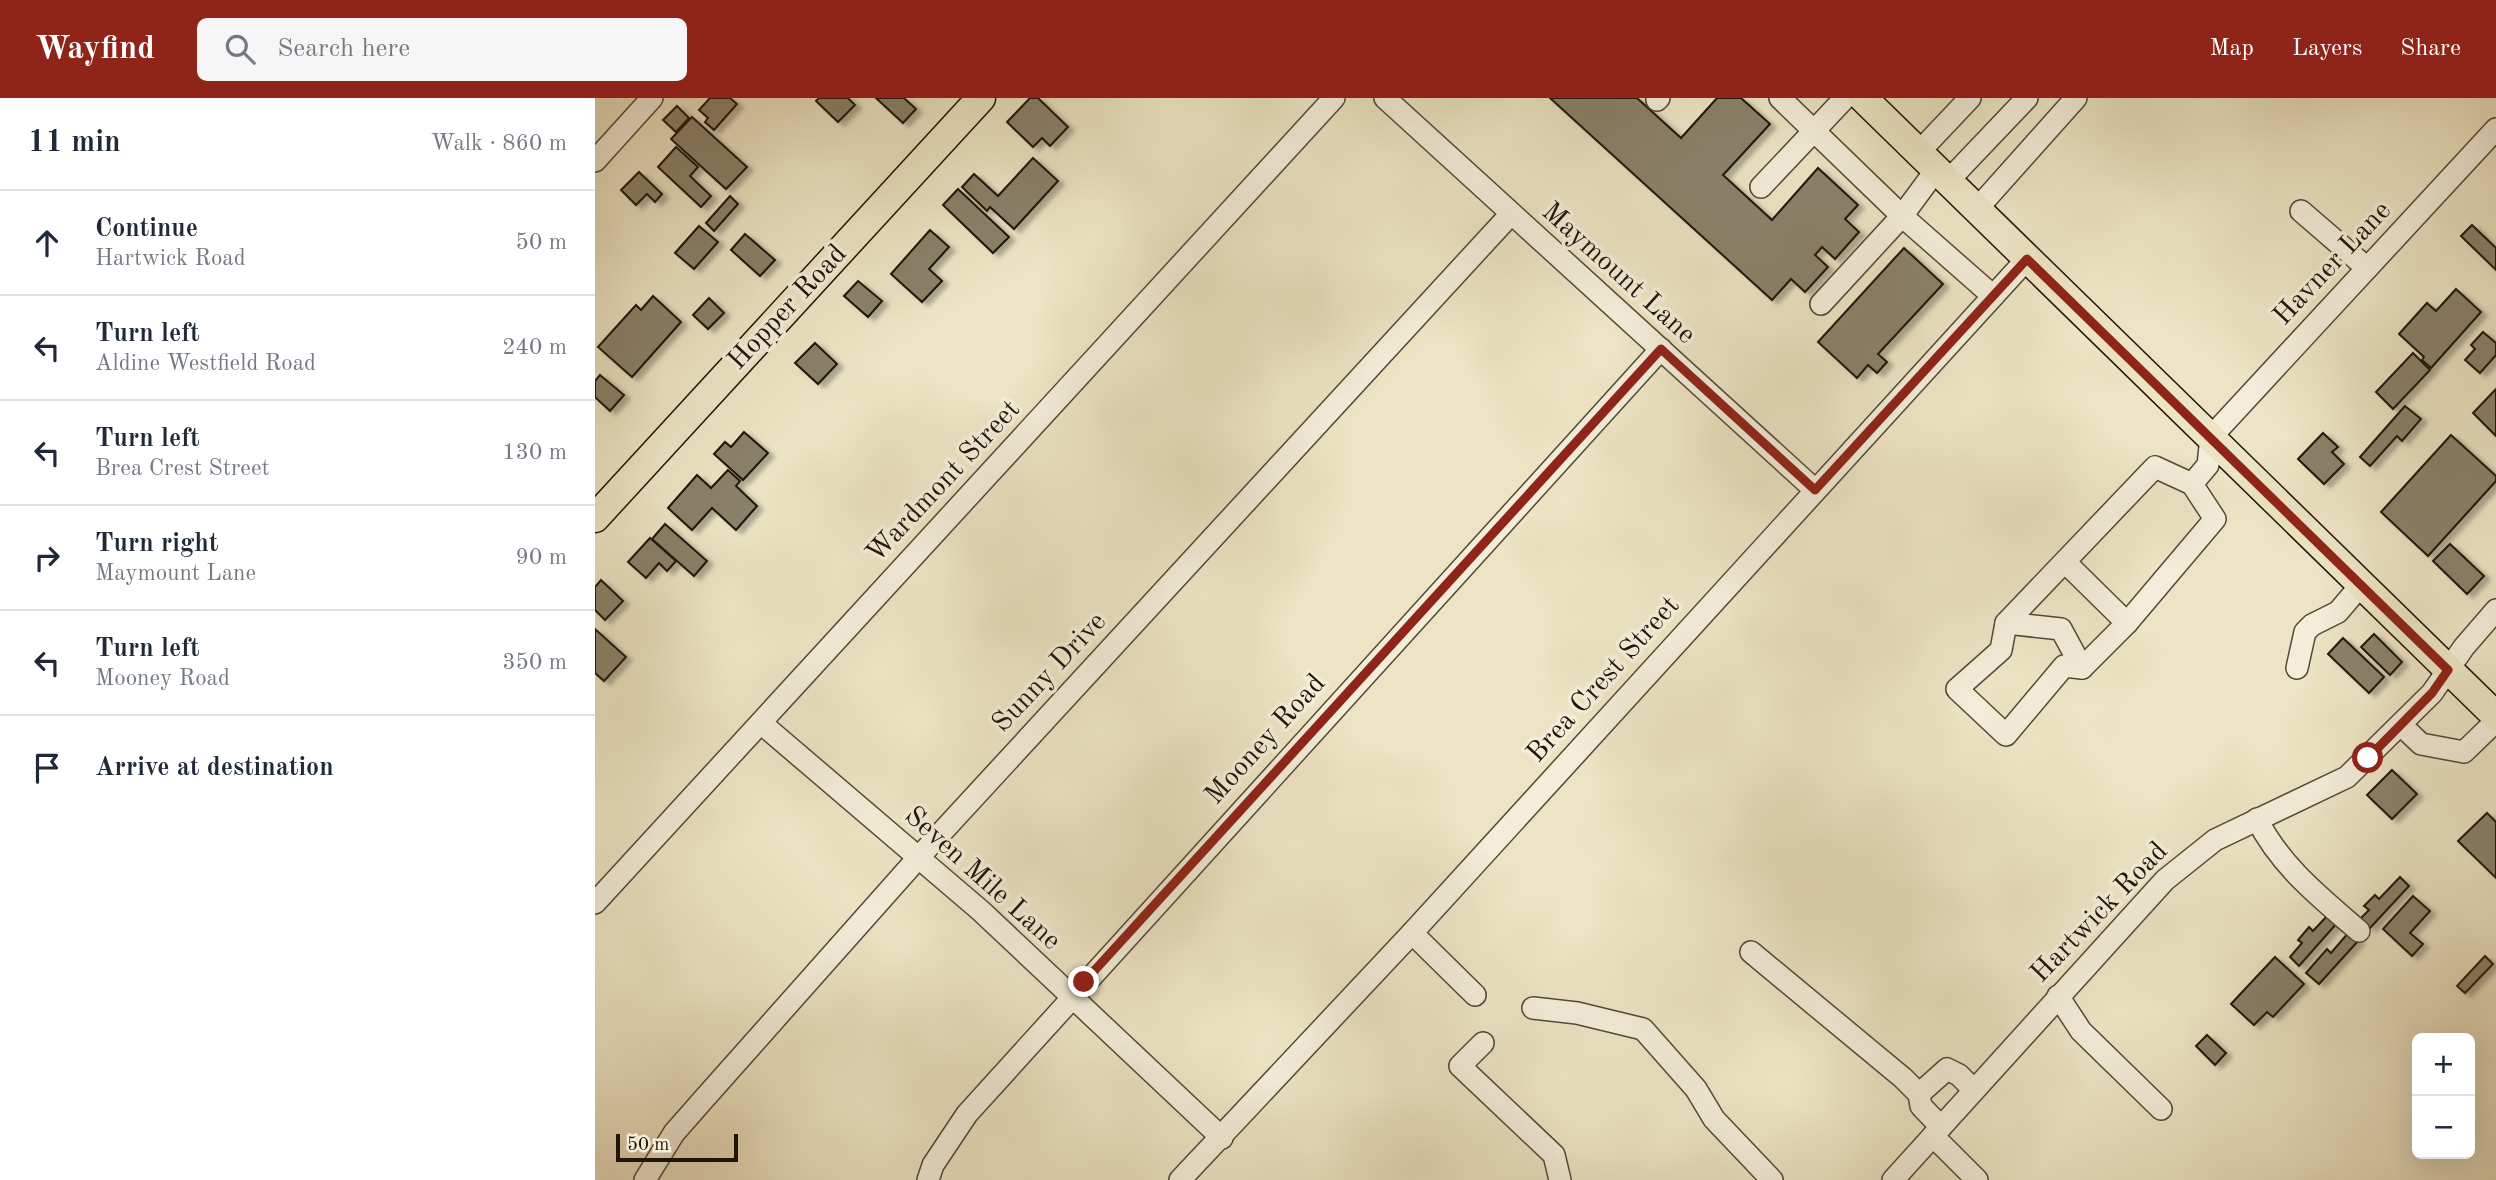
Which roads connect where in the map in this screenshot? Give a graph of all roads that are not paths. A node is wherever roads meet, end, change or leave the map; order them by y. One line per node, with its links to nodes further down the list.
1 (652, 98): 13 (street)
2 (981, 98): 28 (main road, Hopper Road)
3 (1334, 98): 39 (street, Wardmont Street)
4 (1385, 98): 18 (street, Maymount Lane)
5 (1780, 98): 12 (street)
6 (1845, 98): 12 (street)
7 (1863, 98): 14 (main road)
8 (1970, 98): 14 (street)
9 (2027, 98): 14 (street)
10 (2076, 98): 16 (street)
11 (2496, 129): 21 (street, Havner Lane)
12 (1814, 131): 15 (street); 19 (street)
13 (595, 161)
14 (1934, 168): 16 (main road); 19 (street)
15 (1761, 187)
16 (1976, 210): 20 (main road)
17 (2301, 211): 21 (street)
18 (1510, 215): 24 (street, Maymount Lane); 42 (street, Sunny Drive)
19 (1902, 216): 22 (street); 23 (street)
20 (2027, 259): 22 (street, Brea Crest Street); 25 (main road)
21 (2367, 268): 25 (street, Havner Lane)
22 (1993, 296): 27 (street, Brea Crest Street)
23 (1821, 304)
24 (1661, 349): 27 (street, Maymount Lane); 49 (street, Mooney Road)
25 (2211, 436): 26 (street); 30 (main road)
26 (2192, 484): 29 (street); 33 (street)
27 (1815, 490): 45 (street, Brea Crest Street)
28 (595, 518)
29 (2066, 563): 32 (street); 33 (street)
30 (2361, 585): 35 (street); 36 (main road)
31 (2496, 610): 36 (street, Hartwick Road)
32 (2006, 622): 34 (street); 34 (street)
33 (2127, 623): 34 (street)
34 (2082, 668)
35 (2297, 668)
36 (2448, 670): 37 (main road); 40 (street, Hartwick Road)
37 (2496, 716)
38 (2496, 721): 40 (street)
39 (761, 723): 42 (street, Seven Mile Lane); 43 (street, Wardmont Street)
40 (2401, 725): 41 (street, Hartwick Road)
41 (2257, 820): 44 (street); 48 (street, Hartwick Road)
42 (918, 858): 49 (street, Seven Mile Lane); 57 (street, Sunny Drive)
43 (598, 892)
44 (2359, 932)
45 (1412, 933): 47 (street); 56 (street, Brea Crest Street)
46 (1751, 951): 53 (street)
47 (1475, 995)
48 (2058, 996): 52 (street, Hartwick Road); 54 (street)
49 (1070, 997): 56 (street, Seven Mile Lane); 58 (street, Mooney Road)
50 (1533, 1008): 61 (street)
51 (1483, 1043): 60 (street)
52 (1974, 1090): 53 (street); 55 (street, Hartwick Road)
53 (1919, 1094): 55 (street)
54 (2161, 1109)
55 (1937, 1131): 62 (street, Hartwick Road); 63 (street)
56 (1222, 1138): 59 (street, Brea Crest Street)
57 (645, 1180)
58 (928, 1180)
59 (1179, 1180)
60 (1560, 1180)
61 (1772, 1180)
62 (1893, 1180)
63 (1977, 1180)

